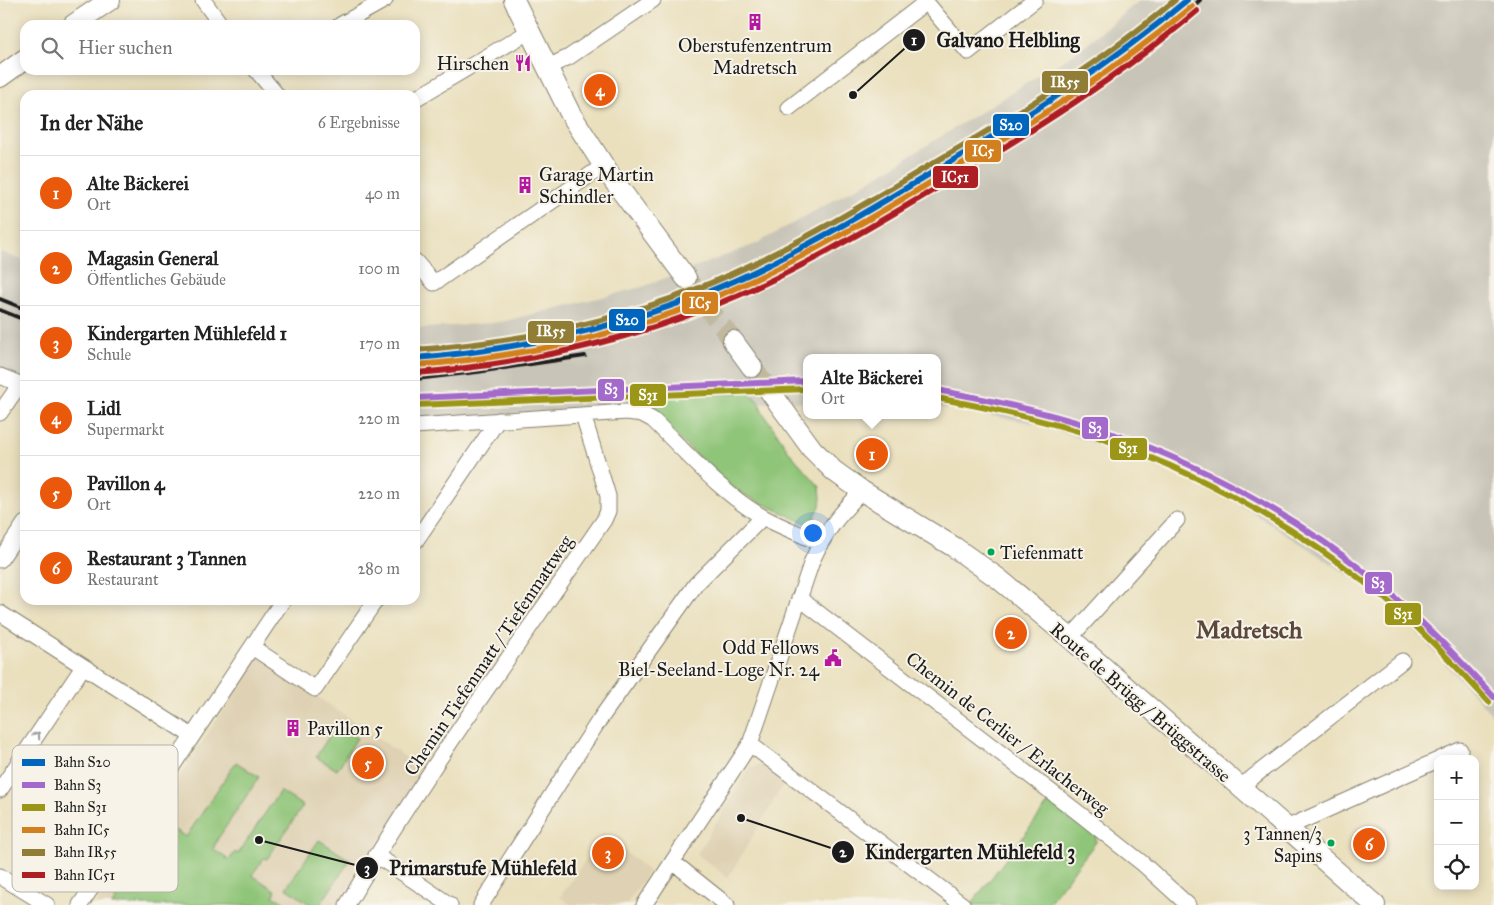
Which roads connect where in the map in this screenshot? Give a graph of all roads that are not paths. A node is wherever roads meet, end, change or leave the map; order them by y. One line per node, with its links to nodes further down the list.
1 (110, 0): 8 (main road)
2 (203, 0): 10 (street)
3 (385, 0): 11 (street)
4 (514, 0): 12 (main road)
5 (653, 0): 14 (street)
6 (1035, 0): 7 (street)
7 (928, 1): 19 (street)
8 (89, 6): 9 (main road)
9 (77, 20)
10 (217, 20)
11 (349, 20)
12 (530, 31): 14 (main road); 18 (street)
13 (20, 63): 16 (main road)
14 (548, 67): 20 (main road)
15 (260, 75): 17 (street)
16 (0, 77)
17 (273, 90)
18 (420, 96)
19 (789, 108)
20 (603, 166): 21 (street); 22 (main road)
21 (420, 267)
22 (686, 278)
23 (733, 341): 24 (main road)
24 (752, 368)
25 (0, 376): 26 (street)
26 (20, 384)
27 (20, 388): 29 (street)
28 (769, 390): 33 (main road, Route de Brügg / Brüggstrasse)
29 (0, 413)
30 (583, 415): 31 (street); 34 (street); 59 (street, Chemin Tiefenmatt / Tiefenmattweg)
31 (498, 420): 32 (street); 37 (street)
32 (420, 426)
33 (862, 490): 38 (street); 44 (main road, Route de Brügg / Brüggstrasse)
34 (763, 517): 38 (street); 69 (street)
35 (1177, 520): 44 (street)
36 (20, 530): 39 (street)
37 (420, 535)
38 (819, 543): 40 (street)
39 (0, 560)
40 (799, 598): 49 (street); 73 (street, Chemin de Cerlier / Erlacherweg)
41 (280, 605): 45 (street)
42 (373, 605): 45 (street)
43 (0, 613): 47 (street)
44 (1070, 638): 56 (main road, Route de Brügg / Brüggstrasse)
45 (252, 647): 48 (street)
46 (1402, 661): 56 (street)
47 (83, 667): 48 (street); 50 (street, one-way to 47)
48 (192, 736): 53 (street)
49 (750, 744): 60 (street); 72 (street)
50 (30, 745)
51 (1460, 750): 52 (street)
52 (1448, 755)
53 (178, 757)
54 (1434, 761): 58 (street)
55 (12, 772): 57 (street, one-way to 55)
56 (1239, 788): 58 (main road, Route de Brügg / Brüggstrasse)
57 (0, 790)
58 (1286, 828): 74 (main road, Route de Brügg / Brüggstrasse)
59 (376, 855): 67 (street, Chemin Tiefenmatt / Tiefenmattweg); 68 (street)
60 (673, 862): 70 (street); 71 (street)
61 (0, 876): 62 (street)
62 (12, 883)
63 (26, 892): 65 (street)
64 (89, 892): 66 (street)
65 (47, 905)
66 (80, 905)
67 (347, 905)
68 (450, 905)
69 (481, 905)
70 (644, 905)
71 (727, 905)
72 (963, 905)
73 (1188, 905)
74 (1375, 905)

